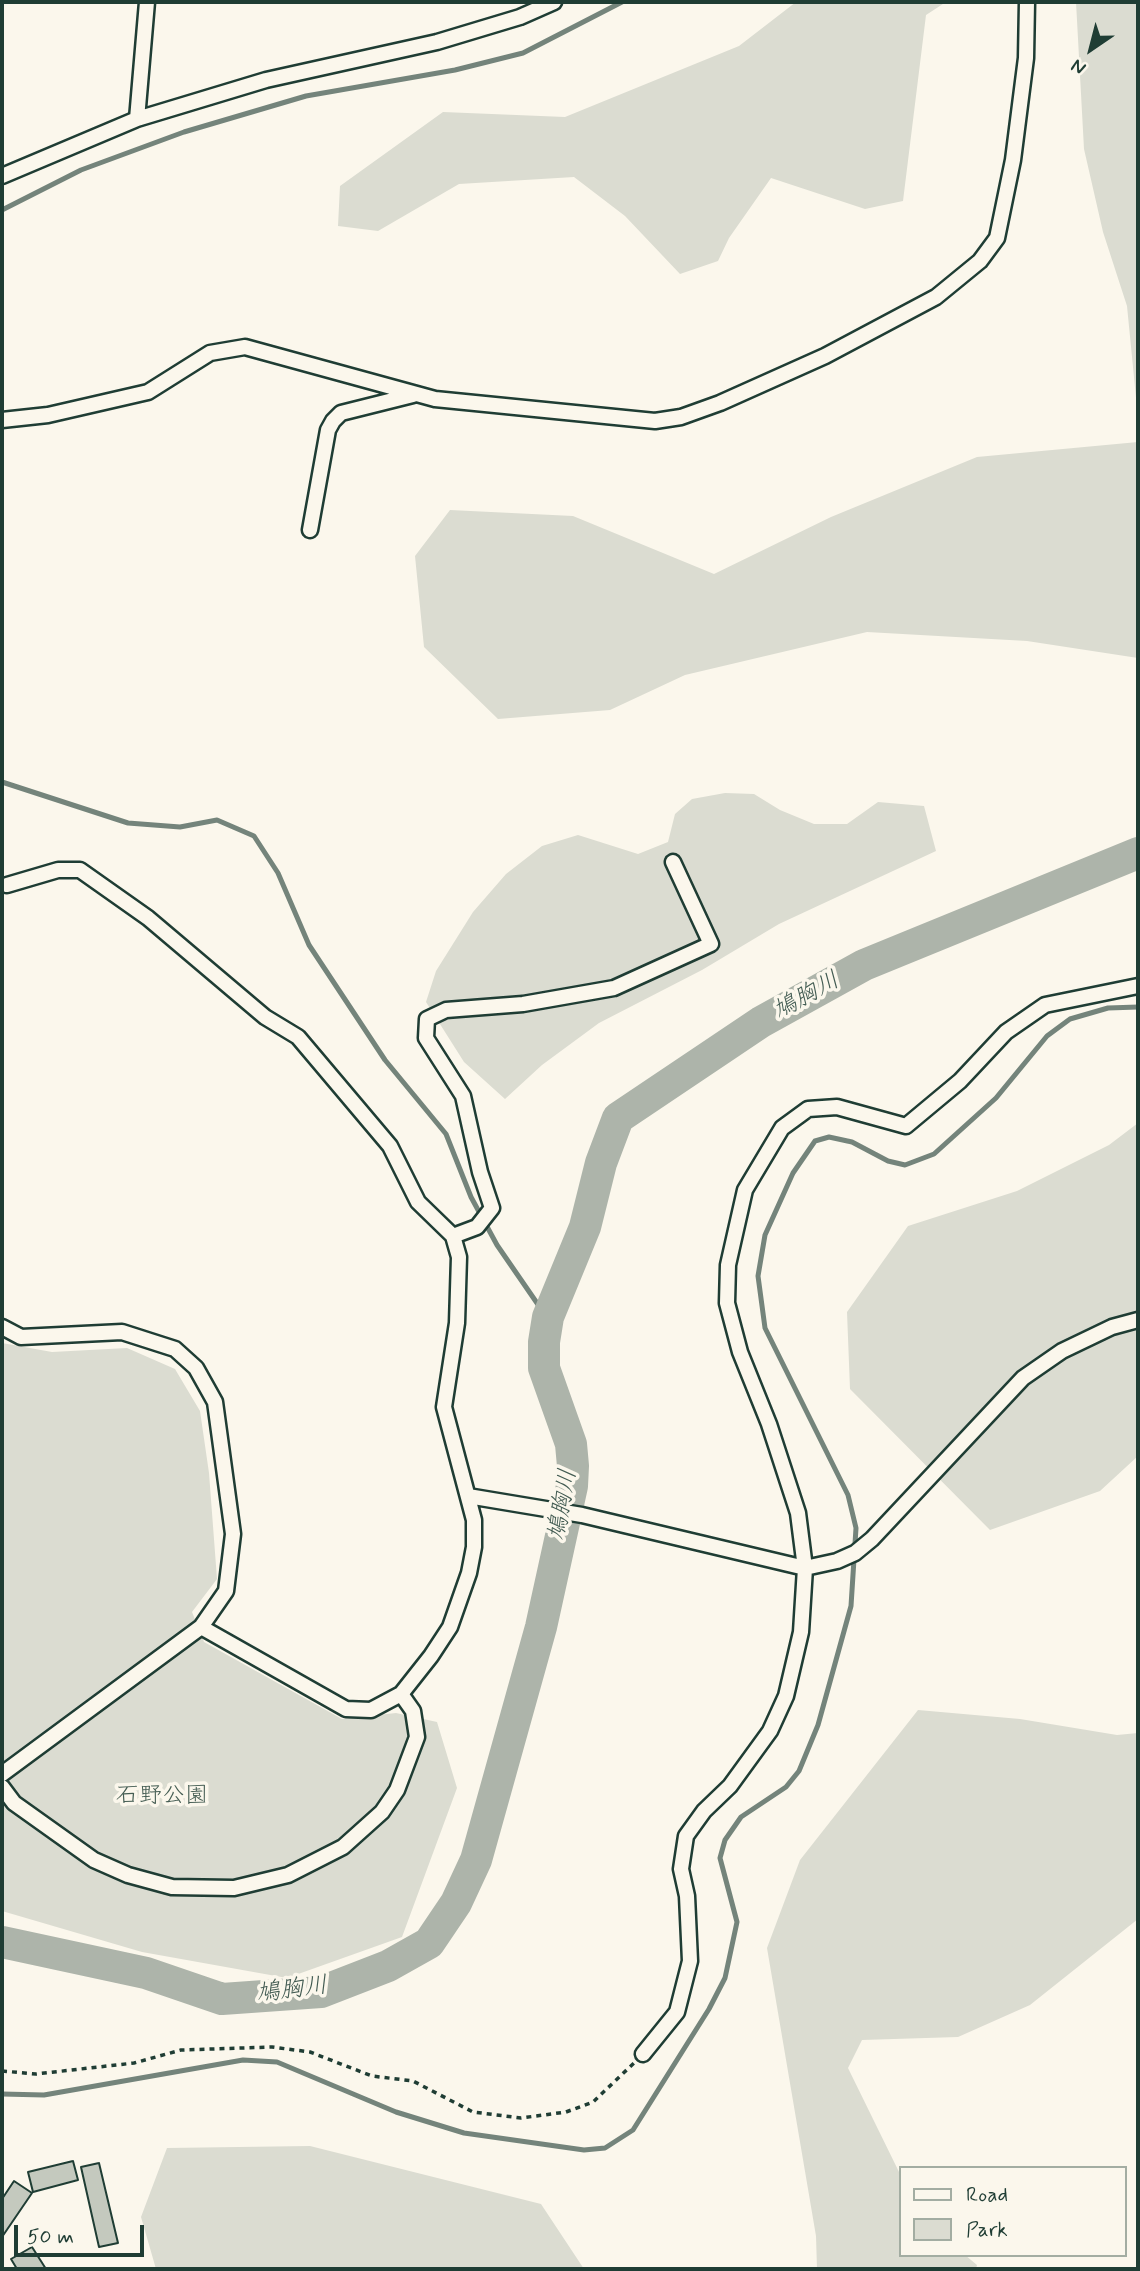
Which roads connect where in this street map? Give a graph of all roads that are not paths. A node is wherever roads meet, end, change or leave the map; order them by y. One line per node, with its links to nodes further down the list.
1 (146, 2): 4 (street)
2 (554, 2): 4 (street)
3 (1027, 2): 6 (street)
4 (137, 119): 5 (street)
5 (2, 176)
6 (415, 394): 7 (street); 8 (street)
7 (2, 420)
8 (310, 530)
9 (673, 862): 12 (street)
10 (7, 885): 12 (street)
11 (1138, 986): 16 (street)
12 (453, 1236): 15 (street)
13 (1138, 1320): 16 (street)
14 (2, 1327): 17 (street)
15 (468, 1496): 16 (street); 18 (street)
16 (806, 1568): 21 (street)
17 (201, 1627): 18 (street); 19 (street)
18 (401, 1694): 20 (street)
19 (2, 1774)
20 (2, 1787)
21 (643, 2054)

